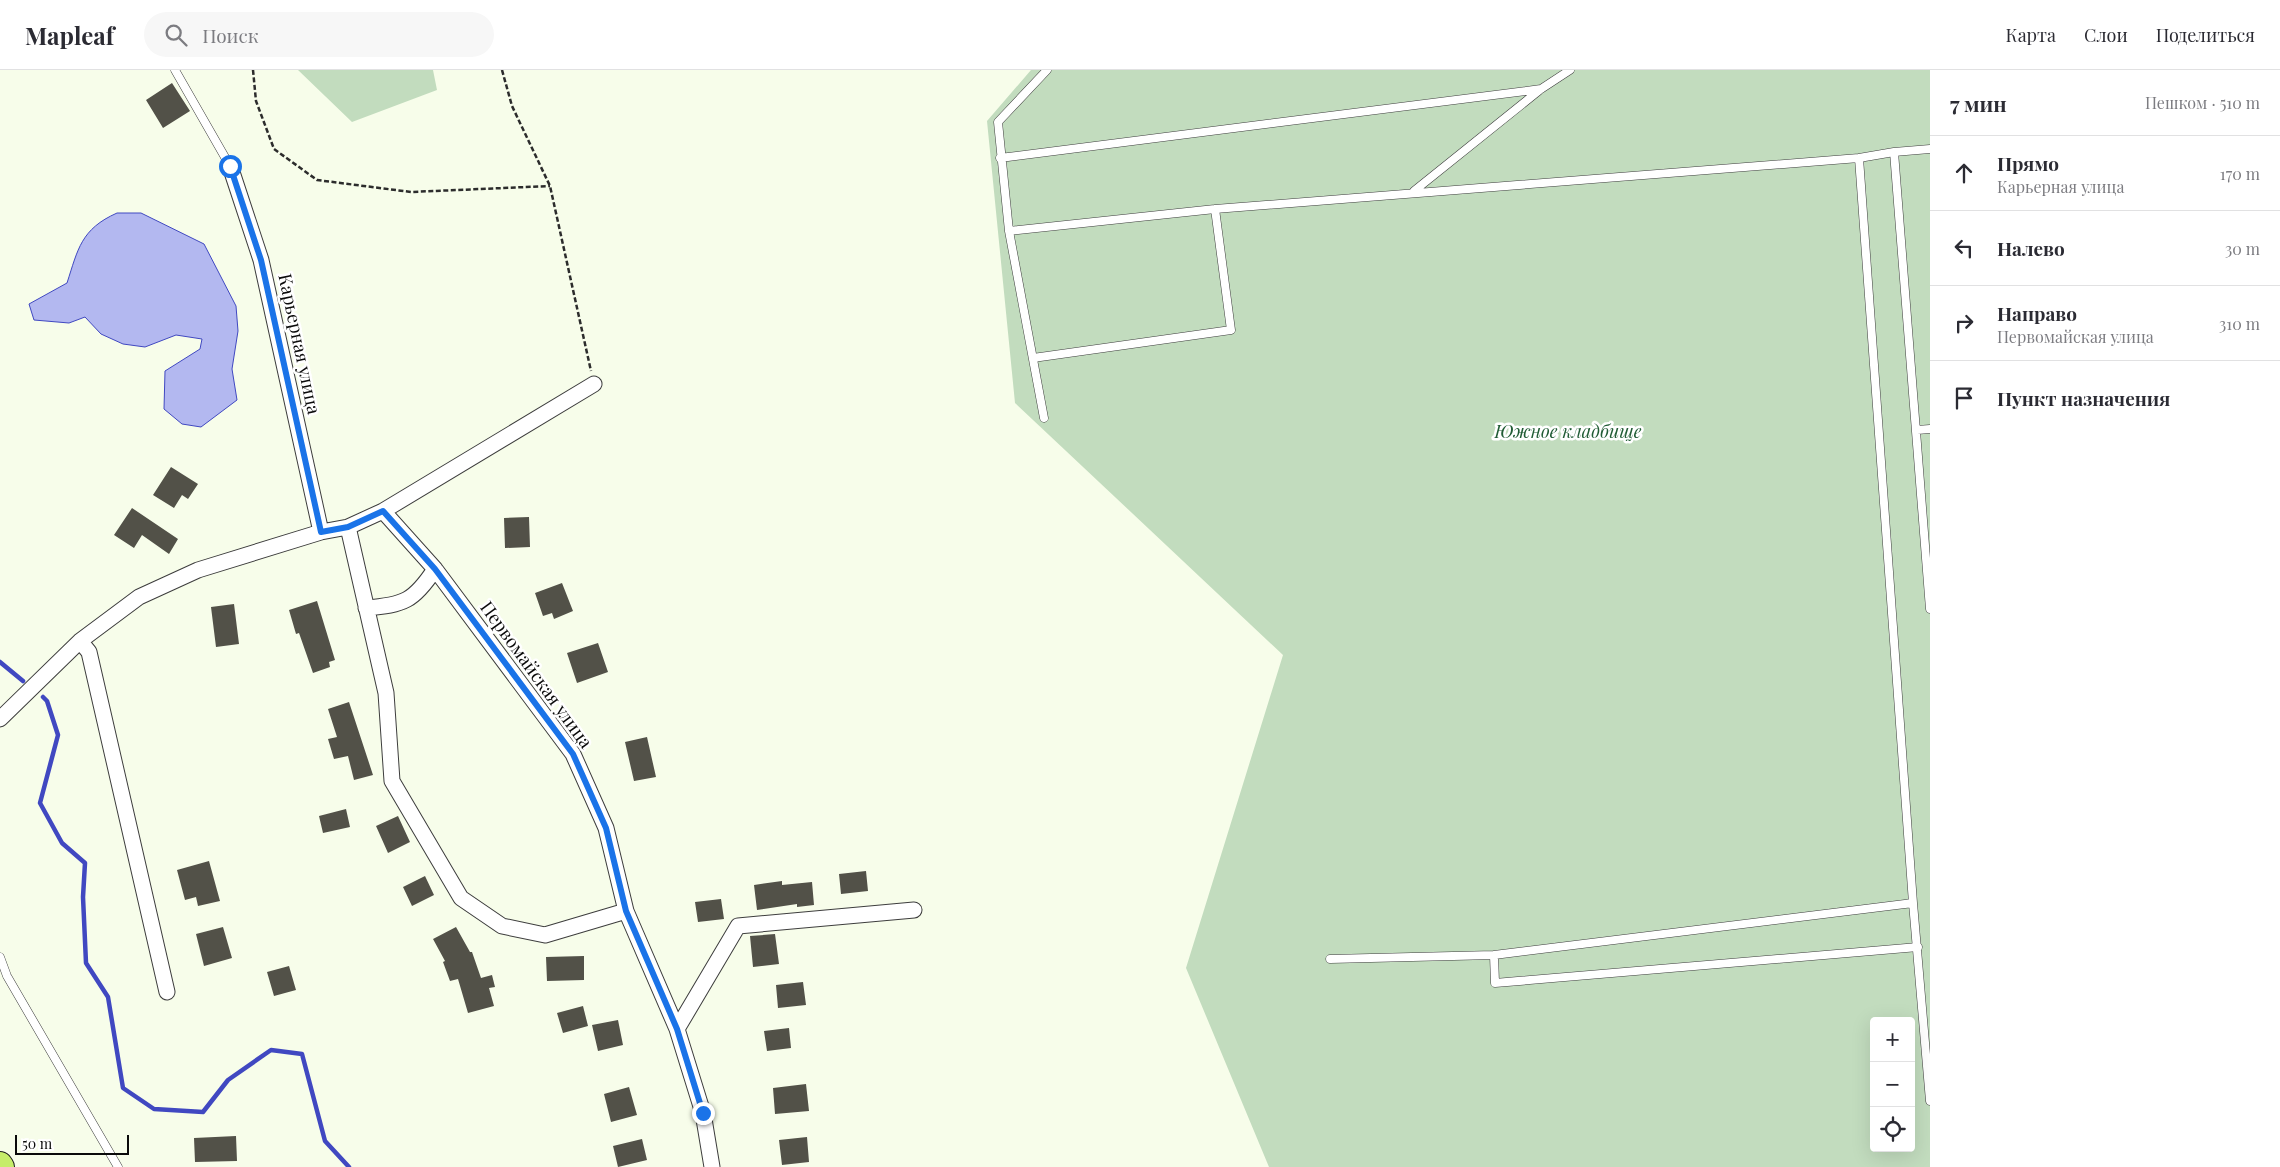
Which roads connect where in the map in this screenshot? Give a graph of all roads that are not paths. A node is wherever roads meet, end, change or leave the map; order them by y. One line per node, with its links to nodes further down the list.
1 (175, 70): 9 (lane)
2 (1048, 70): 7 (lane)
3 (1570, 70): 4 (lane)
4 (1541, 89): 7 (lane); 10 (lane)
5 (1930, 149): 6 (lane)
6 (1894, 152): 8 (lane); 17 (lane)
7 (1000, 158): 12 (lane)
8 (1858, 158): 10 (lane); 26 (lane)
9 (230, 166): 20 (street, Карьерная улица)
10 (1413, 192): 11 (lane)
11 (1215, 208): 12 (lane); 13 (lane)
12 (1010, 231): 13 (lane)
13 (1034, 358): 15 (lane)
14 (594, 384): 18 (street)
15 (1044, 418)
16 (1930, 429): 17 (lane)
17 (1917, 430): 23 (lane)
18 (383, 511): 19 (street); 21 (street, Первомайская улица)
19 (348, 527): 20 (street); 22 (street)
20 (321, 532): 24 (street)
21 (435, 569): 22 (street); 28 (street, Первомайская улица)
22 (366, 608): 28 (street)
23 (1930, 610)
24 (80, 641): 25 (street); 33 (street)
25 (0, 720)
26 (1913, 903): 29 (lane); 30 (lane)
27 (914, 910): 34 (street)
28 (626, 911): 34 (street, Первомайская улица)
29 (1918, 947): 30 (lane); 35 (lane)
30 (1494, 955): 32 (lane)
31 (0, 957): 36 (lane)
32 (1330, 959)
33 (167, 992)
34 (677, 1029): 37 (street, Первомайская улица)
35 (1930, 1101)
36 (118, 1167)
37 (712, 1167)

